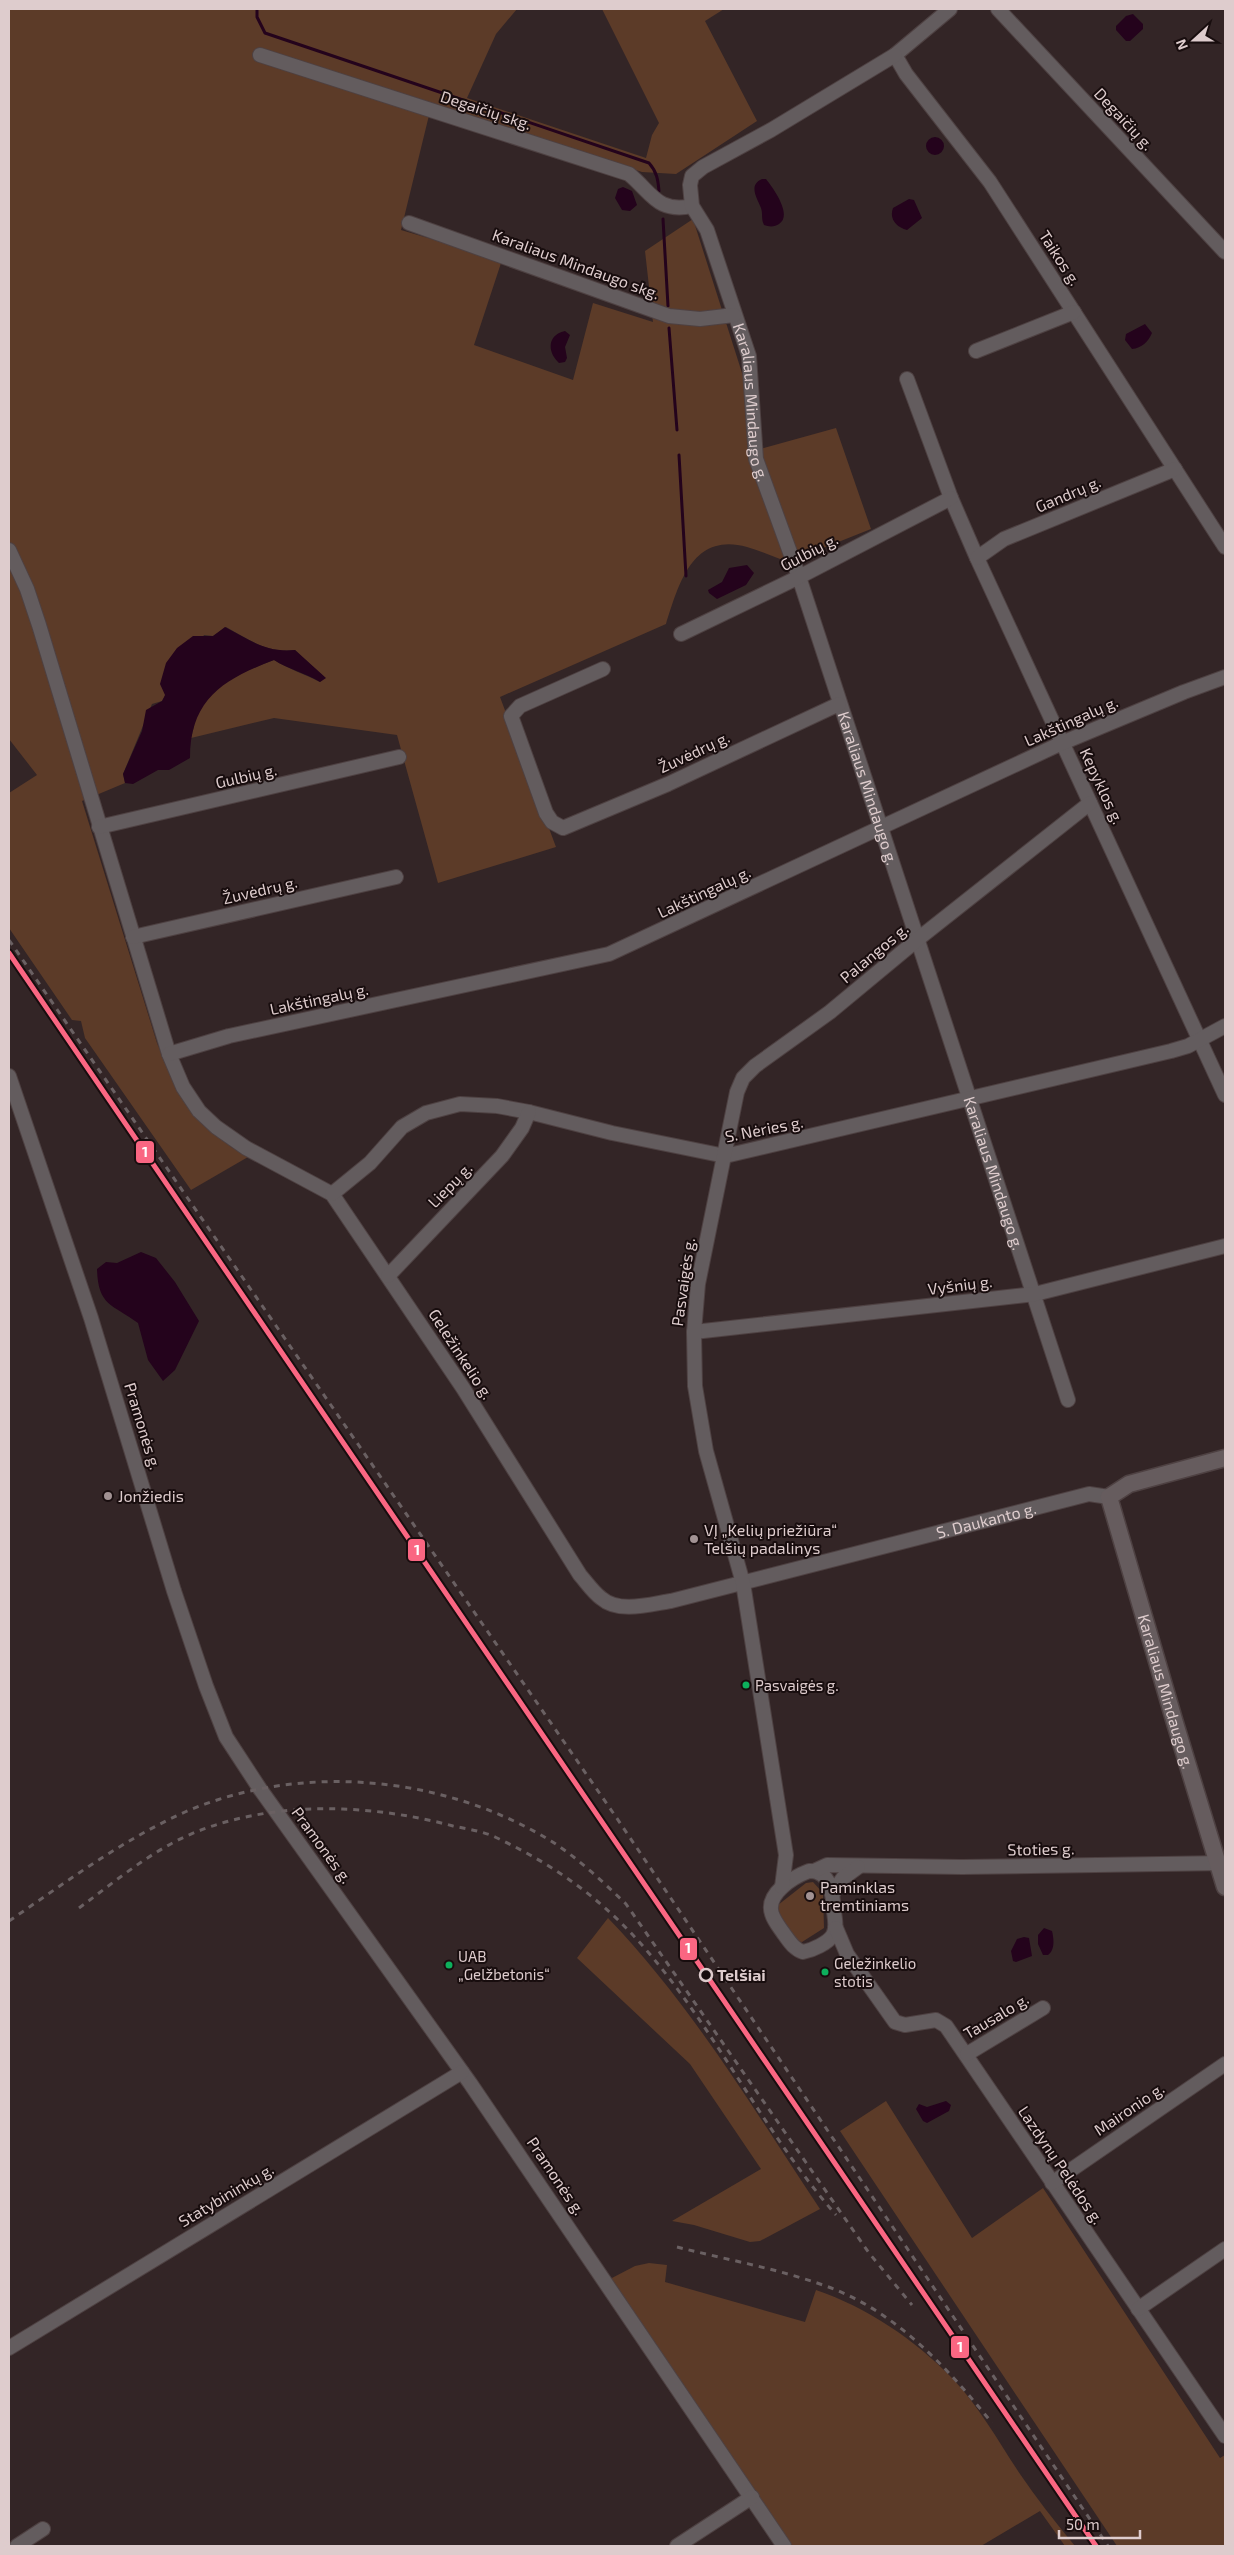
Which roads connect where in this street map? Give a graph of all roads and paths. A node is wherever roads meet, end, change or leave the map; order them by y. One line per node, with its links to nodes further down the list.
1 (950, 9): 4 (street)
2 (998, 9): 7 (street, Degaičių g.)
3 (260, 55): 5 (street, Degaičių skg.)
4 (896, 55): 5 (street, Karaliaus Mindaugo g.); 8 (street, Taikos g.)
5 (692, 206): 9 (street, Karaliaus Mindaugo g.)
6 (409, 223): 9 (street, Karaliaus Mindaugo skg.)
7 (1225, 252)
8 (1074, 312): 10 (street); 12 (street, Taikos g.)
9 (734, 315): 17 (street, Karaliaus Mindaugo g.)
10 (976, 351)
11 (907, 379): 13 (street, Kepyklos g.)
12 (1175, 469): 14 (street, Taikos g.); 16 (street, Gandrų g.)
13 (951, 498): 16 (street, Kepyklos g.); 17 (street, Gulbių g.)
14 (1225, 547)
15 (9, 550): 25 (street, Geležinkelio g.)
16 (977, 558): 22 (street, Kepyklos g.)
17 (798, 577): 18 (street, Gulbių g.); 21 (street, Karaliaus Mindaugo g.)
18 (681, 634)
19 (603, 669): 21 (street, Žuvėdrų g.)
20 (1225, 677): 22 (street, Lakštingalų g.)
21 (839, 704): 26 (street, Karaliaus Mindaugo g.)
22 (1062, 743): 24 (street, Kepyklos g.); 26 (street, Lakštingalų g.)
23 (399, 757): 25 (street, Gulbių g.)
24 (1090, 803): 29 (street, Palangos g.); 31 (street, Kepyklos g.)
25 (99, 827): 28 (street, Geležinkelio g.)
26 (881, 829): 29 (street, Karaliaus Mindaugo g.); 32 (street, Lakštingalų g.)
27 (396, 877): 28 (street, Žuvėdrų g.)
28 (133, 937): 32 (street, Geležinkelio g.)
29 (918, 939): 35 (street, Karaliaus Mindaugo g.); 37 (street, Palangos g.)
30 (1225, 1026): 31 (street, S. Nėries g.)
31 (1200, 1040): 34 (street, Kepyklos g.); 35 (street, S. Nėries g.)
32 (169, 1054): 38 (street, Geležinkelio g.)
33 (9, 1076): 60 (street, Pramonės g.)
34 (1225, 1095)
35 (971, 1099): 37 (street, S. Nėries g.); 41 (street, Karaliaus Mindaugo g.)
36 (529, 1112): 37 (street, S. Nėries g.); 38 (street, S. Nėries g.); 40 (street, Liepų g.)
37 (725, 1156): 42 (street, Pasvaigės g.)
38 (332, 1194): 40 (street, Geležinkelio g.)
39 (1225, 1246): 41 (street, Vyšnių g.)
40 (388, 1276): 46 (street, Geležinkelio g.)
41 (1035, 1294): 42 (street, Vyšnių g.); 43 (street, Karaliaus Mindaugo g.)
42 (694, 1332): 46 (street, Pasvaigės g.)
43 (1068, 1400)
44 (1225, 1458): 45 (main road)
45 (1109, 1497): 46 (street, S. Daukanto g.); 48 (main road, Karaliaus Mindaugo g.)
46 (743, 1583): 47 (street, Pasvaigės g.)
47 (786, 1855): 50 (street); 52 (street, Pasvaigės g.)
48 (1221, 1863): 49 (street, Stoties g.); 51 (main road, Karaliaus Mindaugo g.)
49 (858, 1867): 50 (street, Stoties g.); 53 (street)
50 (811, 1871): 52 (street); 53 (street)
51 (1225, 1886)
52 (782, 1887): 55 (street)
53 (833, 1893): 54 (street)
54 (836, 1928): 55 (street); 56 (street, Lazdynų Pelėdos g.)
55 (815, 1948): 56 (street)
56 (847, 1954): 58 (street, Lazdynų Pelėdos g.)
57 (1043, 2008): 58 (street, Tausalo g.)
58 (967, 2054): 61 (street, Lazdynų Pelėdos g.)
59 (1225, 2064): 61 (street, Maironio g.)
60 (462, 2072): 64 (street, Statybininkų g.); 66 (street, Pramonės g.)
61 (1052, 2183): 63 (street, Lazdynų Pelėdos g.)
62 (1225, 2249): 63 (street)
63 (1138, 2309): 65 (street, Lazdynų Pelėdos g.)
64 (9, 2348)
65 (1225, 2436)
66 (752, 2497): 69 (street); 70 (street, Pramonės g.)
67 (43, 2529): 68 (street)
68 (17, 2546)
69 (677, 2546)
70 (784, 2546)

